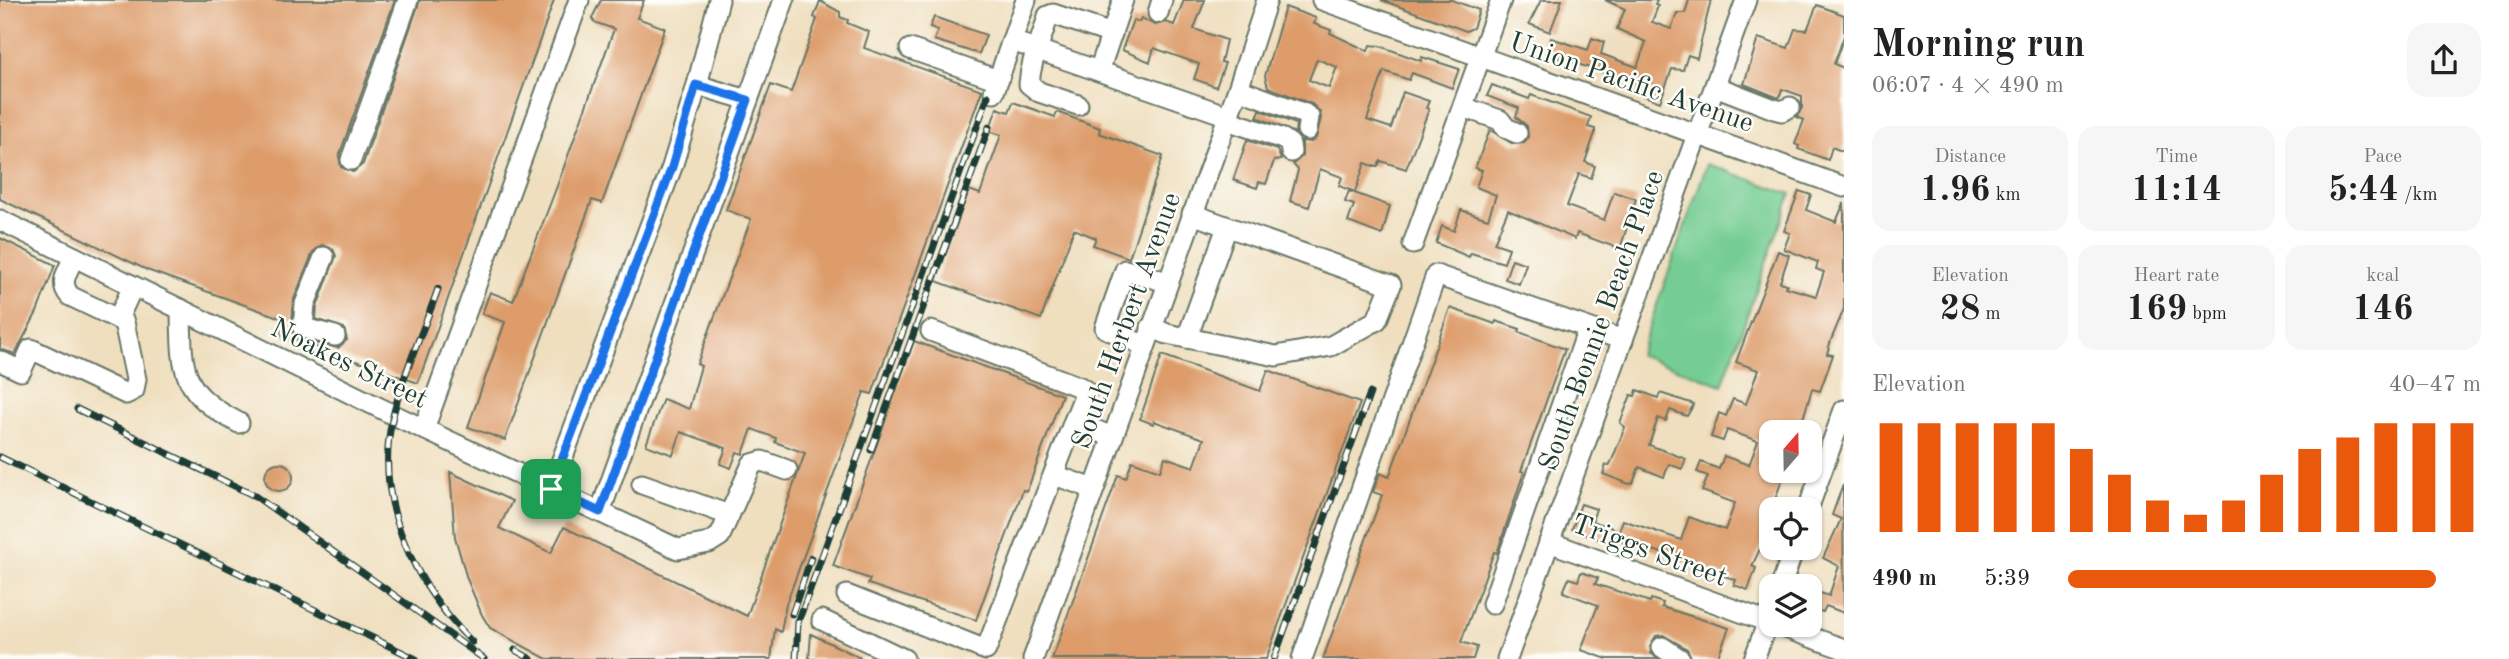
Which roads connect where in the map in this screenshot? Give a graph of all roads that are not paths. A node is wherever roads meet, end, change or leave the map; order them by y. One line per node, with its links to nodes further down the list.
1 (408, 0): 29 (street)
2 (579, 0): 52 (street)
3 (719, 0): 17 (street)
4 (784, 0): 20 (street)
5 (1026, 0): 12 (street)
6 (1123, 0): 11 (street)
7 (1266, 0): 19 (street, South Herbert Avenue)
8 (1322, 0): 15 (street, Union Pacific Avenue)
9 (1501, 0): 15 (street)
10 (1746, 0): 18 (street, South Bonnie Beach Place)
11 (1112, 34): 14 (street); 16 (street)
12 (1012, 41): 13 (street); 14 (street)
13 (910, 49)
14 (1035, 49): 16 (street); 21 (street)
15 (1480, 57): 22 (street); 27 (street, Union Pacific Avenue)
16 (1099, 71): 24 (street)
17 (696, 85): 20 (street); 57 (street)
18 (1715, 86): 23 (street); 27 (street, South Bonnie Beach Place)
19 (1238, 89): 24 (street, South Herbert Avenue); 25 (street)
20 (748, 100): 60 (street)
21 (1078, 105)
22 (1463, 107): 26 (street); 34 (street)
23 (1790, 107)
24 (1228, 118): 28 (street); 31 (street, South Herbert Avenue)
25 (1307, 130)
26 (1517, 133)
27 (1698, 133): 30 (street, Union Pacific Avenue); 46 (street, South Bonnie Beach Place)
28 (1291, 152)
29 (351, 160)
30 (1844, 187)
31 (1192, 214): 33 (street); 37 (street, South Herbert Avenue)
32 (0, 220): 35 (street, Noakes Street)
33 (1227, 227): 45 (street); 45 (street)
34 (1413, 244)
35 (74, 257): 38 (street, Noakes Street); 40 (street)
36 (324, 257): 44 (street)
37 (1167, 282): 41 (street, South Herbert Avenue); 47 (street)
38 (133, 286): 39 (street, Noakes Street); 40 (street)
39 (181, 309): 51 (street); 52 (street, Noakes Street)
40 (118, 319): 48 (street)
41 (1151, 327): 45 (street); 47 (street, South Herbert Avenue)
42 (1588, 329): 46 (street); 64 (street); 73 (street)
43 (931, 331): 50 (street)
44 (335, 336)
45 (1187, 338)
46 (1623, 340): 62 (street, South Bonnie Beach Place)
47 (1144, 346): 53 (street, South Herbert Avenue)
48 (0, 361)
49 (1844, 410): 59 (street)
50 (1074, 421): 53 (street); 55 (street)
51 (239, 423)
52 (424, 429): 57 (street, Noakes Street)
53 (1112, 437): 58 (street, South Herbert Avenue)
54 (787, 470): 61 (street)
55 (1054, 475): 58 (street); 63 (street)
56 (642, 484): 61 (street)
57 (551, 489): 60 (street, Noakes Street)
58 (1094, 489): 72 (street, South Herbert Avenue)
59 (1812, 497)
60 (600, 512): 61 (street, Noakes Street)
61 (729, 515)
62 (1549, 542): 65 (street, Triggs Street); 74 (street, South Bonnie Beach Place)
63 (847, 595)
64 (1492, 604)
65 (1759, 615)
66 (822, 620): 71 (street)
67 (1764, 637): 76 (street)
68 (1814, 637): 70 (street, Triggs Street)
69 (1662, 647): 75 (street)
70 (1844, 649)
71 (904, 659)
72 (1033, 659)
73 (1302, 659)
74 (1507, 659)
75 (1681, 659)
76 (1754, 659)

